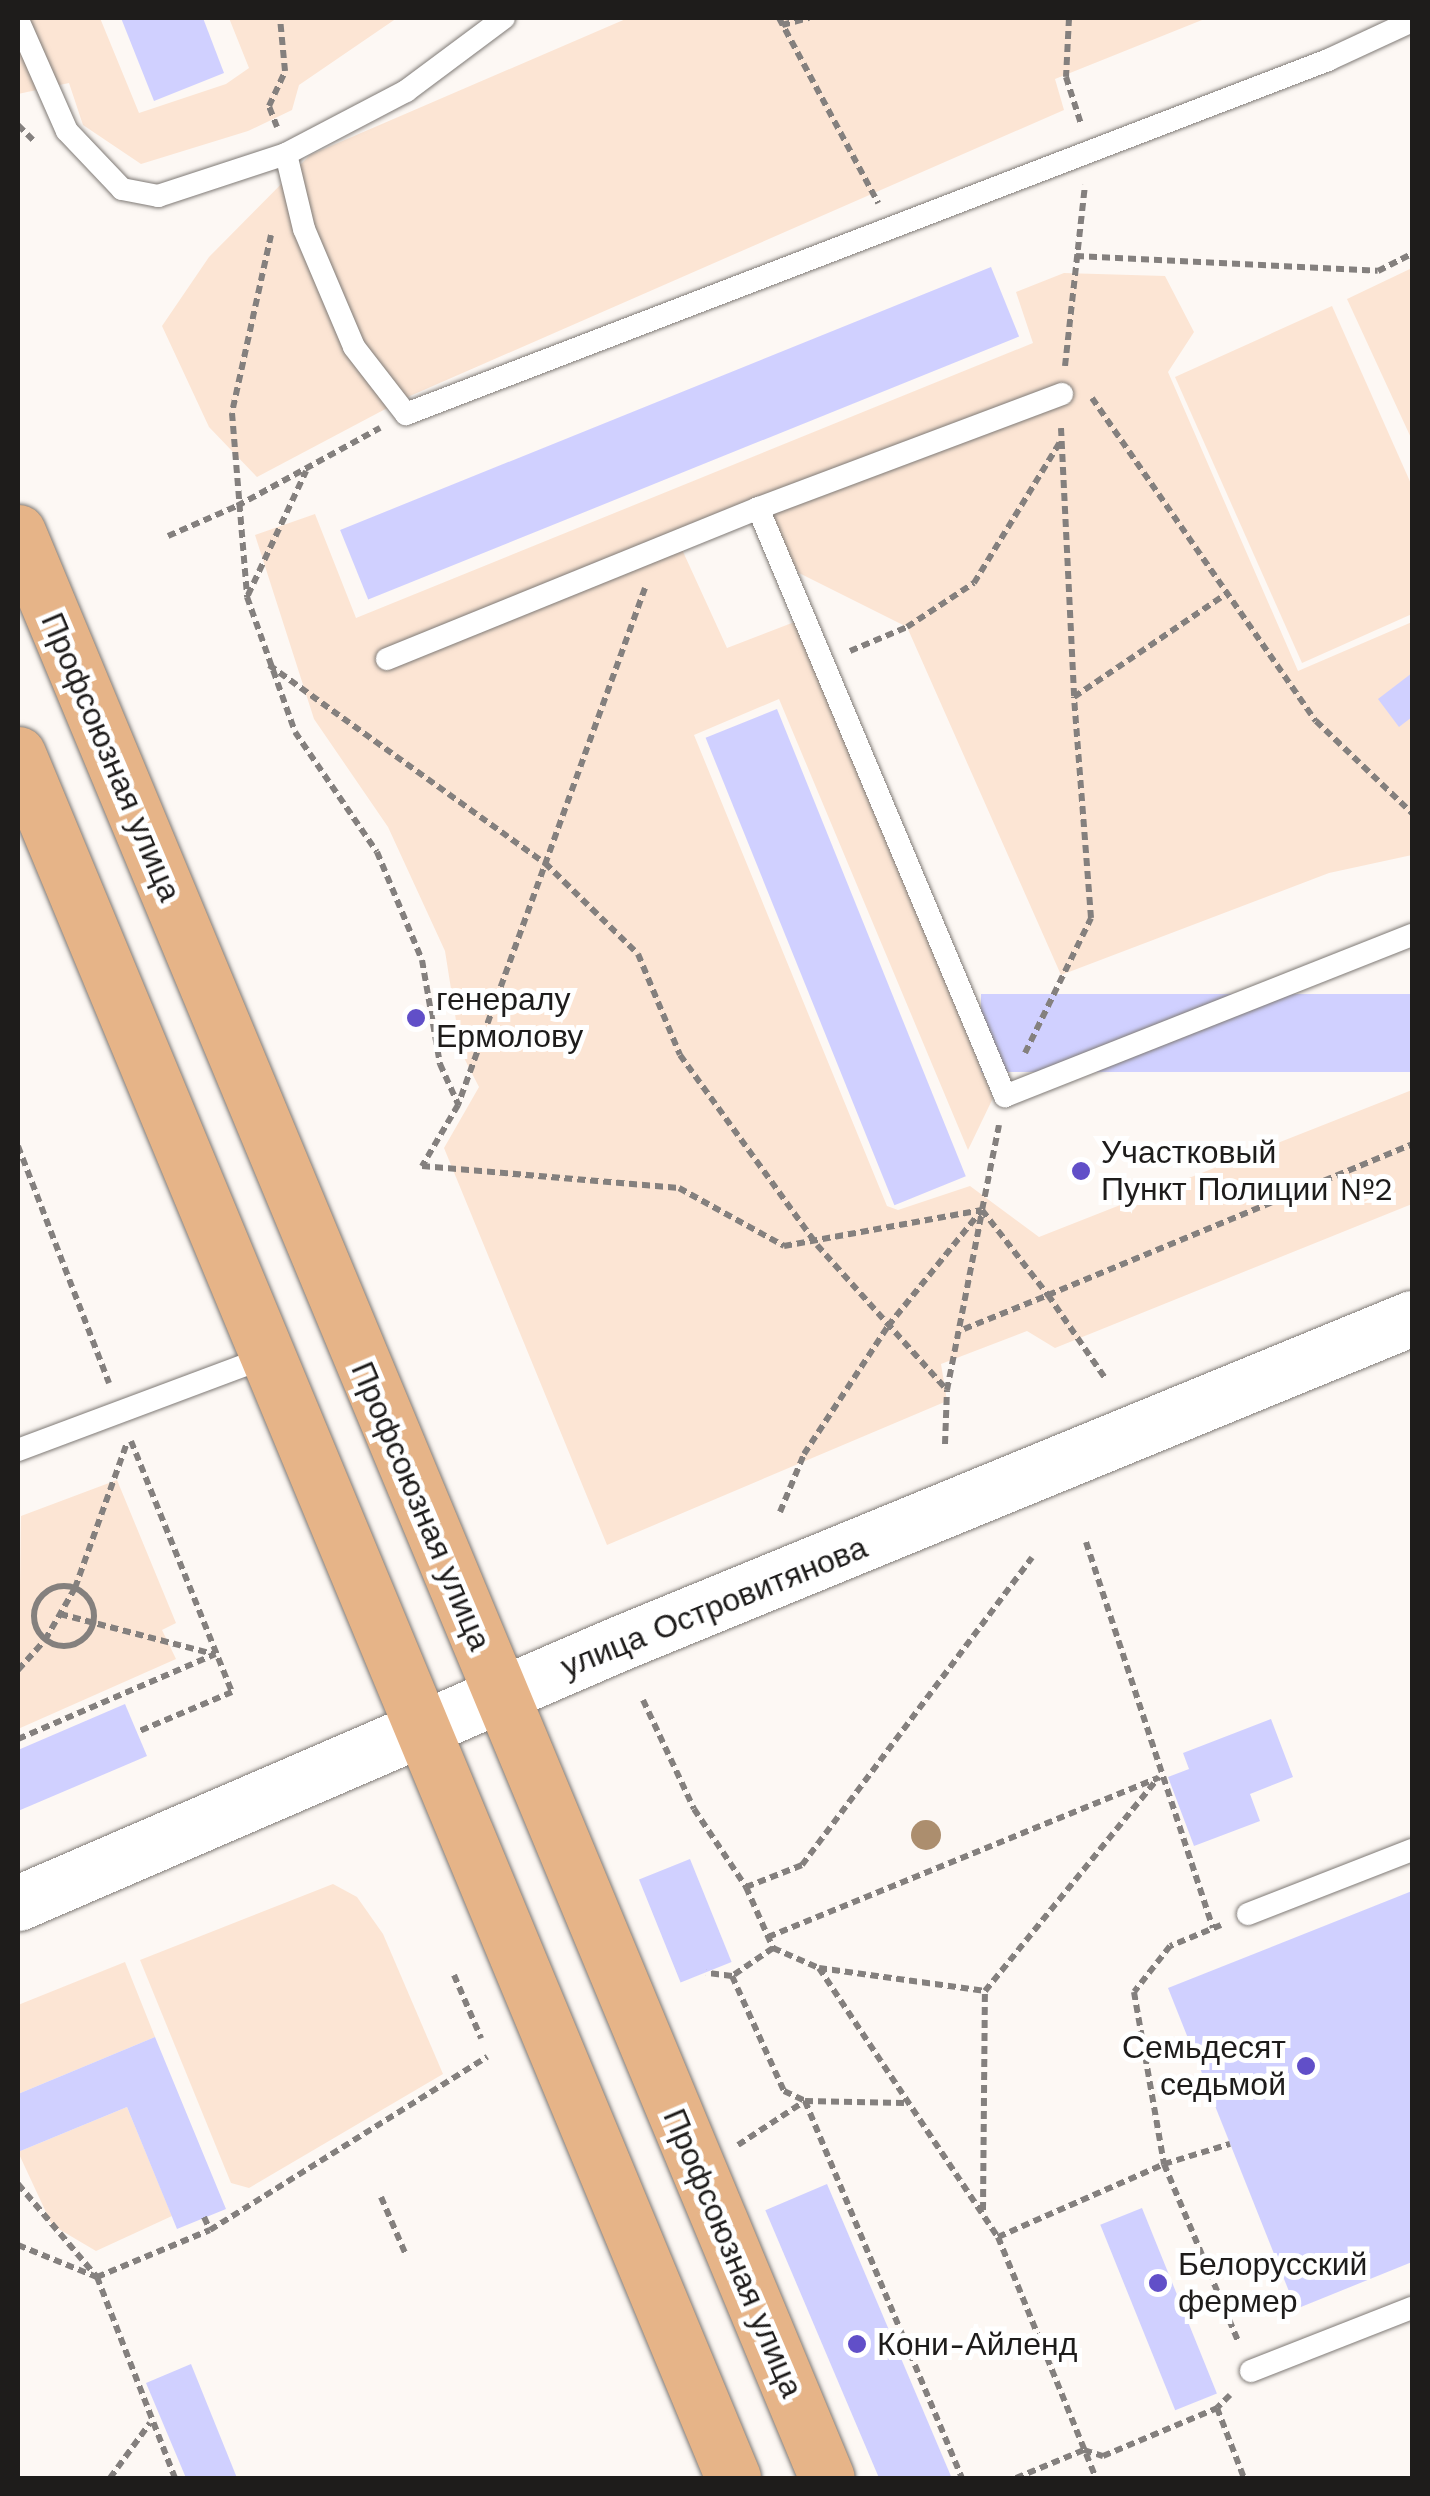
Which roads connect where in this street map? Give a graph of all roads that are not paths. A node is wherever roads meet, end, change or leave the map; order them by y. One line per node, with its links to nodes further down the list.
1 (504, 18): 4 (lane)
2 (18, 20): 4 (lane)
3 (1412, 21): 4 (lane)
4 (286, 154)
5 (1062, 394): 6 (lane)
6 (758, 508): 8 (lane); 10 (lane)
7 (18, 532): 14 (main road, Профсоюзная улица)
8 (387, 659)
9 (18, 754): 12 (main road)
10 (1412, 935)
11 (1412, 1318): 14 (main road, улица Островитянова)
12 (269, 1356): 13 (lane); 15 (main road)
13 (18, 1450)
14 (500, 1695): 15 (main road, улица Островитянова); 22 (main road, Профсоюзная улица)
15 (426, 1731): 17 (main road, улица Островитянова); 21 (main road)
16 (1412, 1850): 18 (lane)
17 (18, 1903)
18 (1248, 1914)
19 (1412, 2308): 20 (lane)
20 (1251, 2371)
21 (732, 2478)
22 (826, 2478)

